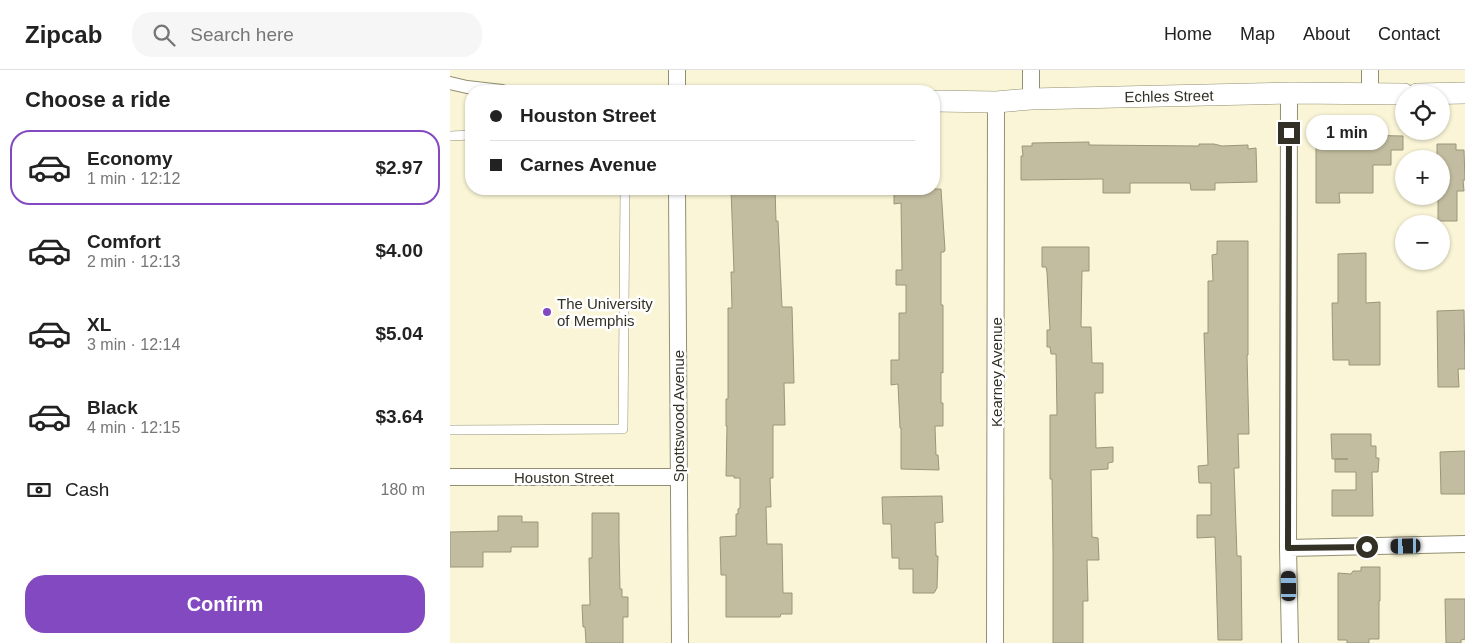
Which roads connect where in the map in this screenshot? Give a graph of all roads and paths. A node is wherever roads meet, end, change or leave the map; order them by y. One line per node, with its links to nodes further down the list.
1 (677, 70): 5 (street)
2 (1031, 70): 12 (street)
3 (1370, 70): 11 (street)
4 (450, 83): 6 (street)
5 (677, 85)
6 (465, 87)
7 (1289, 93): 11 (street, Echles Street); 12 (street, Echles Street); 23 (street)
8 (1450, 93): 9 (street)
9 (1465, 93)
10 (1395, 94): 11 (street, Echles Street)
11 (1370, 95)
12 (1031, 99): 14 (street, Echles Street)
13 (940, 100): 14 (street, Echles Street)
14 (996, 102): 25 (street, Kearney Avenue)
15 (465, 135): 16 (lane)
16 (450, 136)
17 (625, 195): 19 (lane)
18 (678, 195): 21 (street, Spottswood Avenue)
19 (450, 430)
20 (450, 477): 21 (street, Houston Street)
21 (678, 477): 24 (street, Spottswood Avenue)
22 (1465, 544): 23 (street)
23 (1288, 548): 26 (street)
24 (680, 643)
25 (995, 643)
26 (1290, 643)

